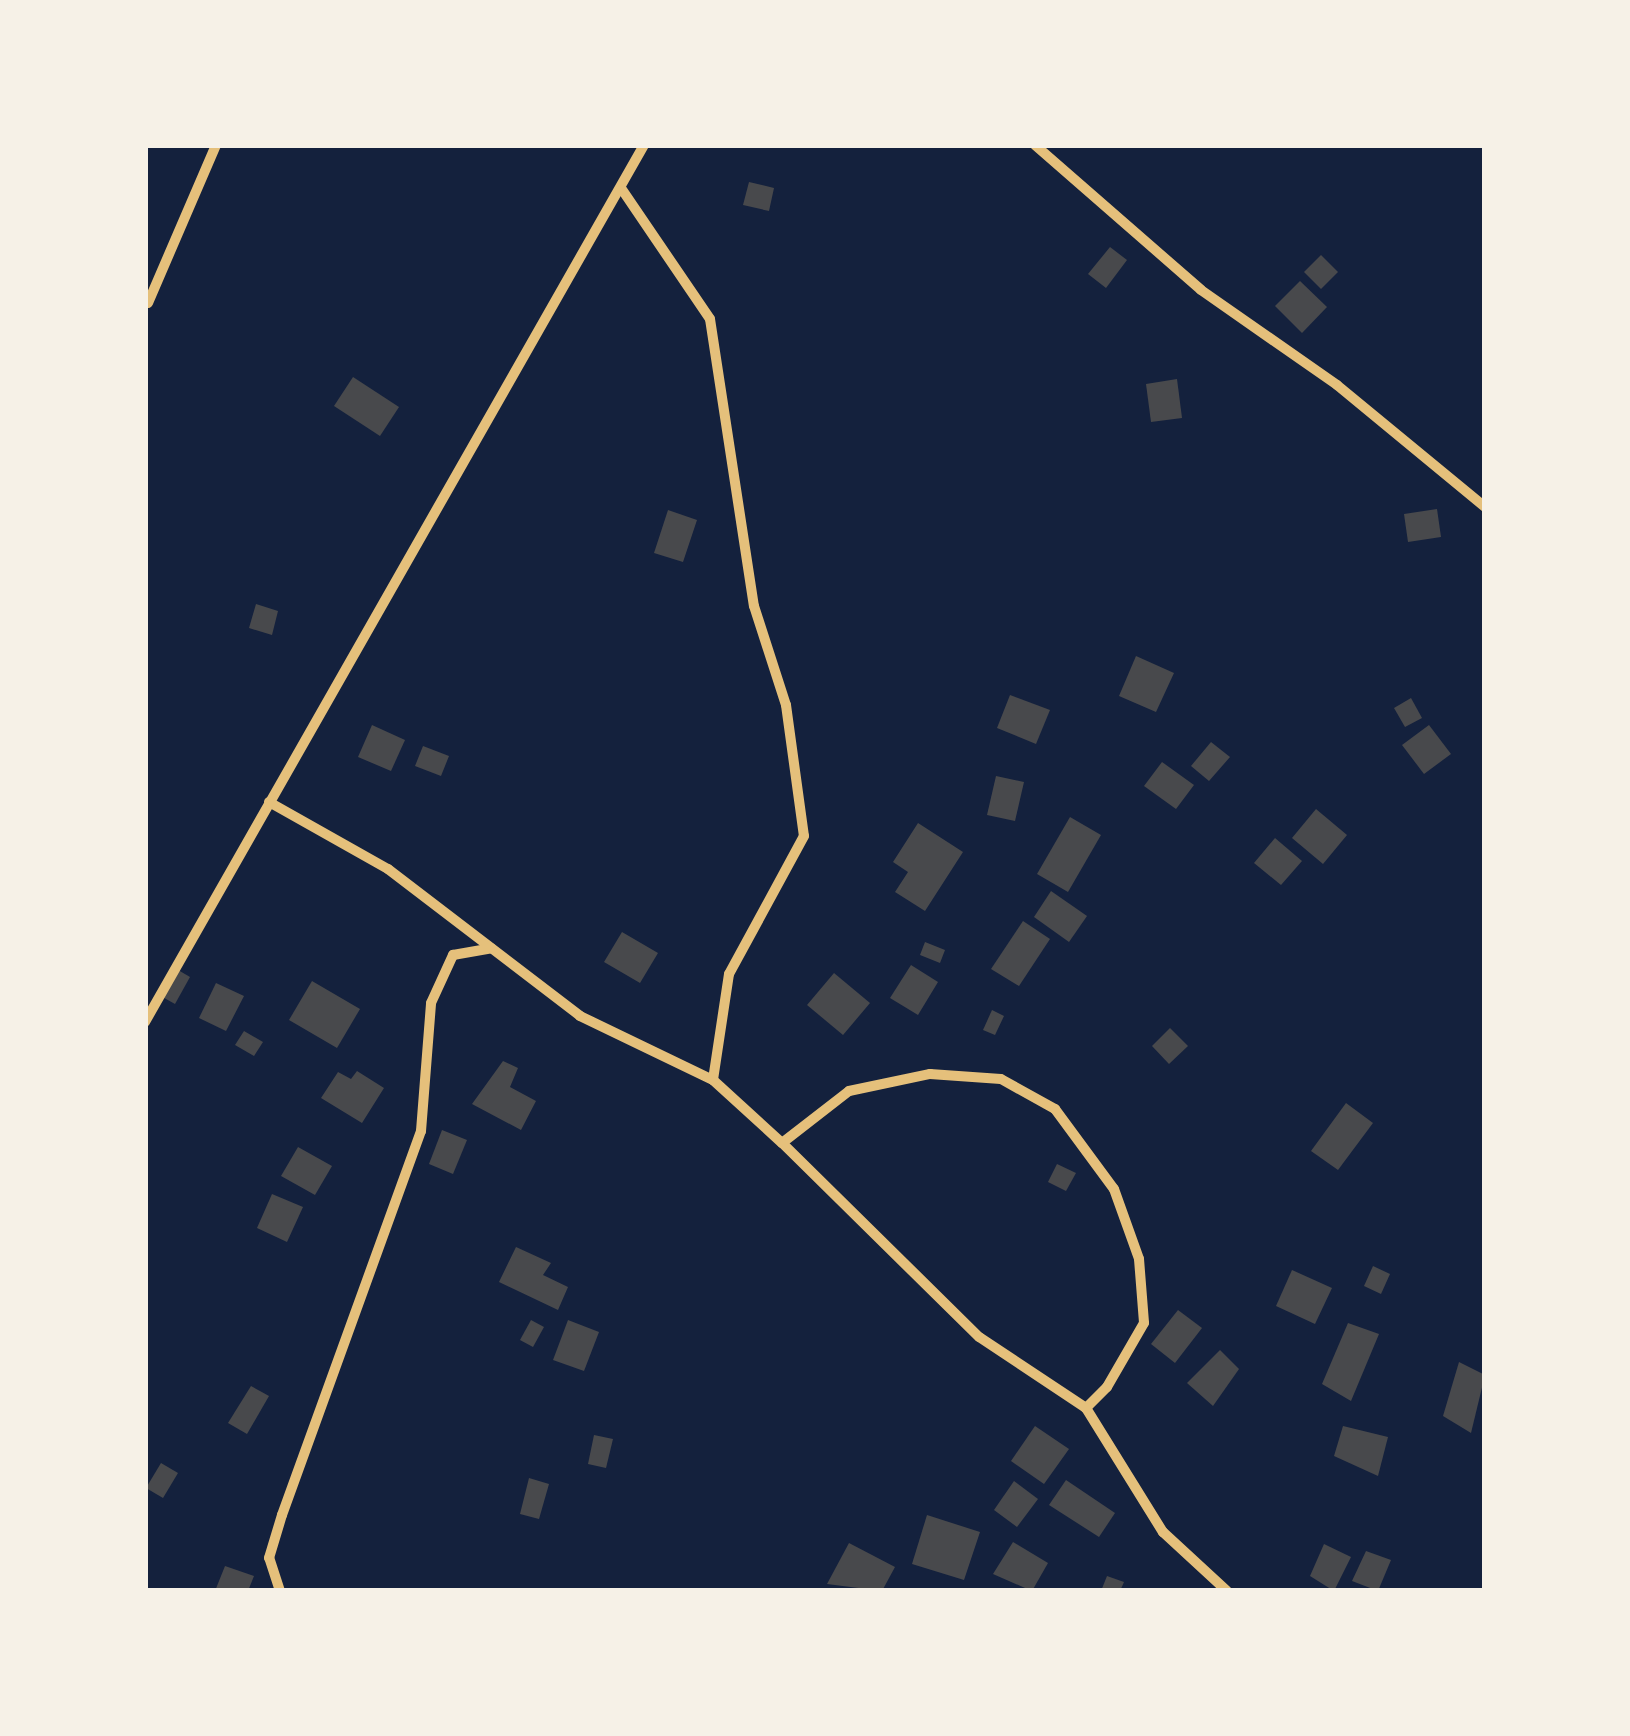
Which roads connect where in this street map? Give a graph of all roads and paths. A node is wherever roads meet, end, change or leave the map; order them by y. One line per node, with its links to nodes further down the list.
1 (216, 145): 5 (street)
2 (644, 145): 4 (street)
3 (1034, 145): 6 (street)
4 (621, 188): 7 (street); 10 (street)
5 (148, 302)
6 (1485, 508)
7 (269, 802): 8 (street); 9 (street)
8 (491, 948): 10 (street); 13 (street)
9 (145, 1022)
10 (713, 1080): 11 (street)
11 (782, 1144): 12 (street); 12 (street)
12 (1086, 1408): 14 (street)
13 (280, 1591)
14 (1227, 1591)

